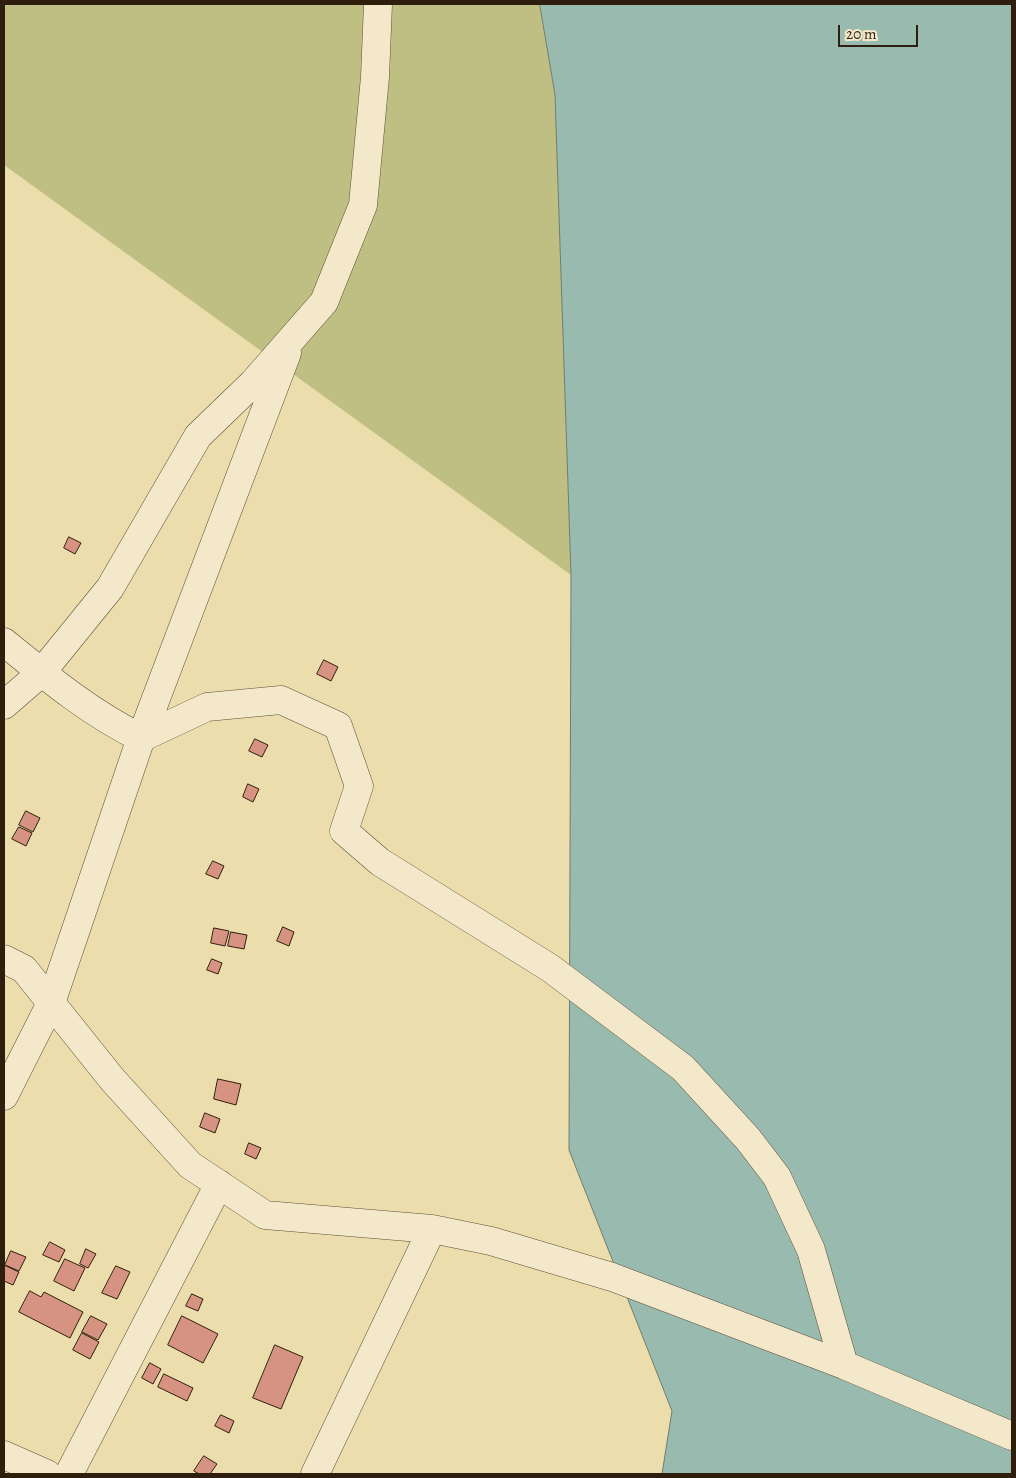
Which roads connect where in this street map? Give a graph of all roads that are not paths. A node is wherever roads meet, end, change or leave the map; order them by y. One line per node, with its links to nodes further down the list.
1 (378, 4): 2 (street)
2 (293, 337): 4 (street); 6 (street)
3 (4, 642): 4 (street)
4 (41, 673): 5 (street); 6 (street)
5 (4, 705)
6 (141, 738): 8 (street); 12 (street)
7 (4, 959): 8 (street)
8 (51, 1003): 9 (street); 10 (street)
9 (4, 1096)
10 (219, 1184): 11 (street); 16 (street)
11 (432, 1229): 12 (street); 17 (street)
12 (844, 1365): 13 (street)
13 (1012, 1436)
14 (4, 1455): 15 (street)
15 (47, 1474)
16 (69, 1474)
17 (315, 1474)

